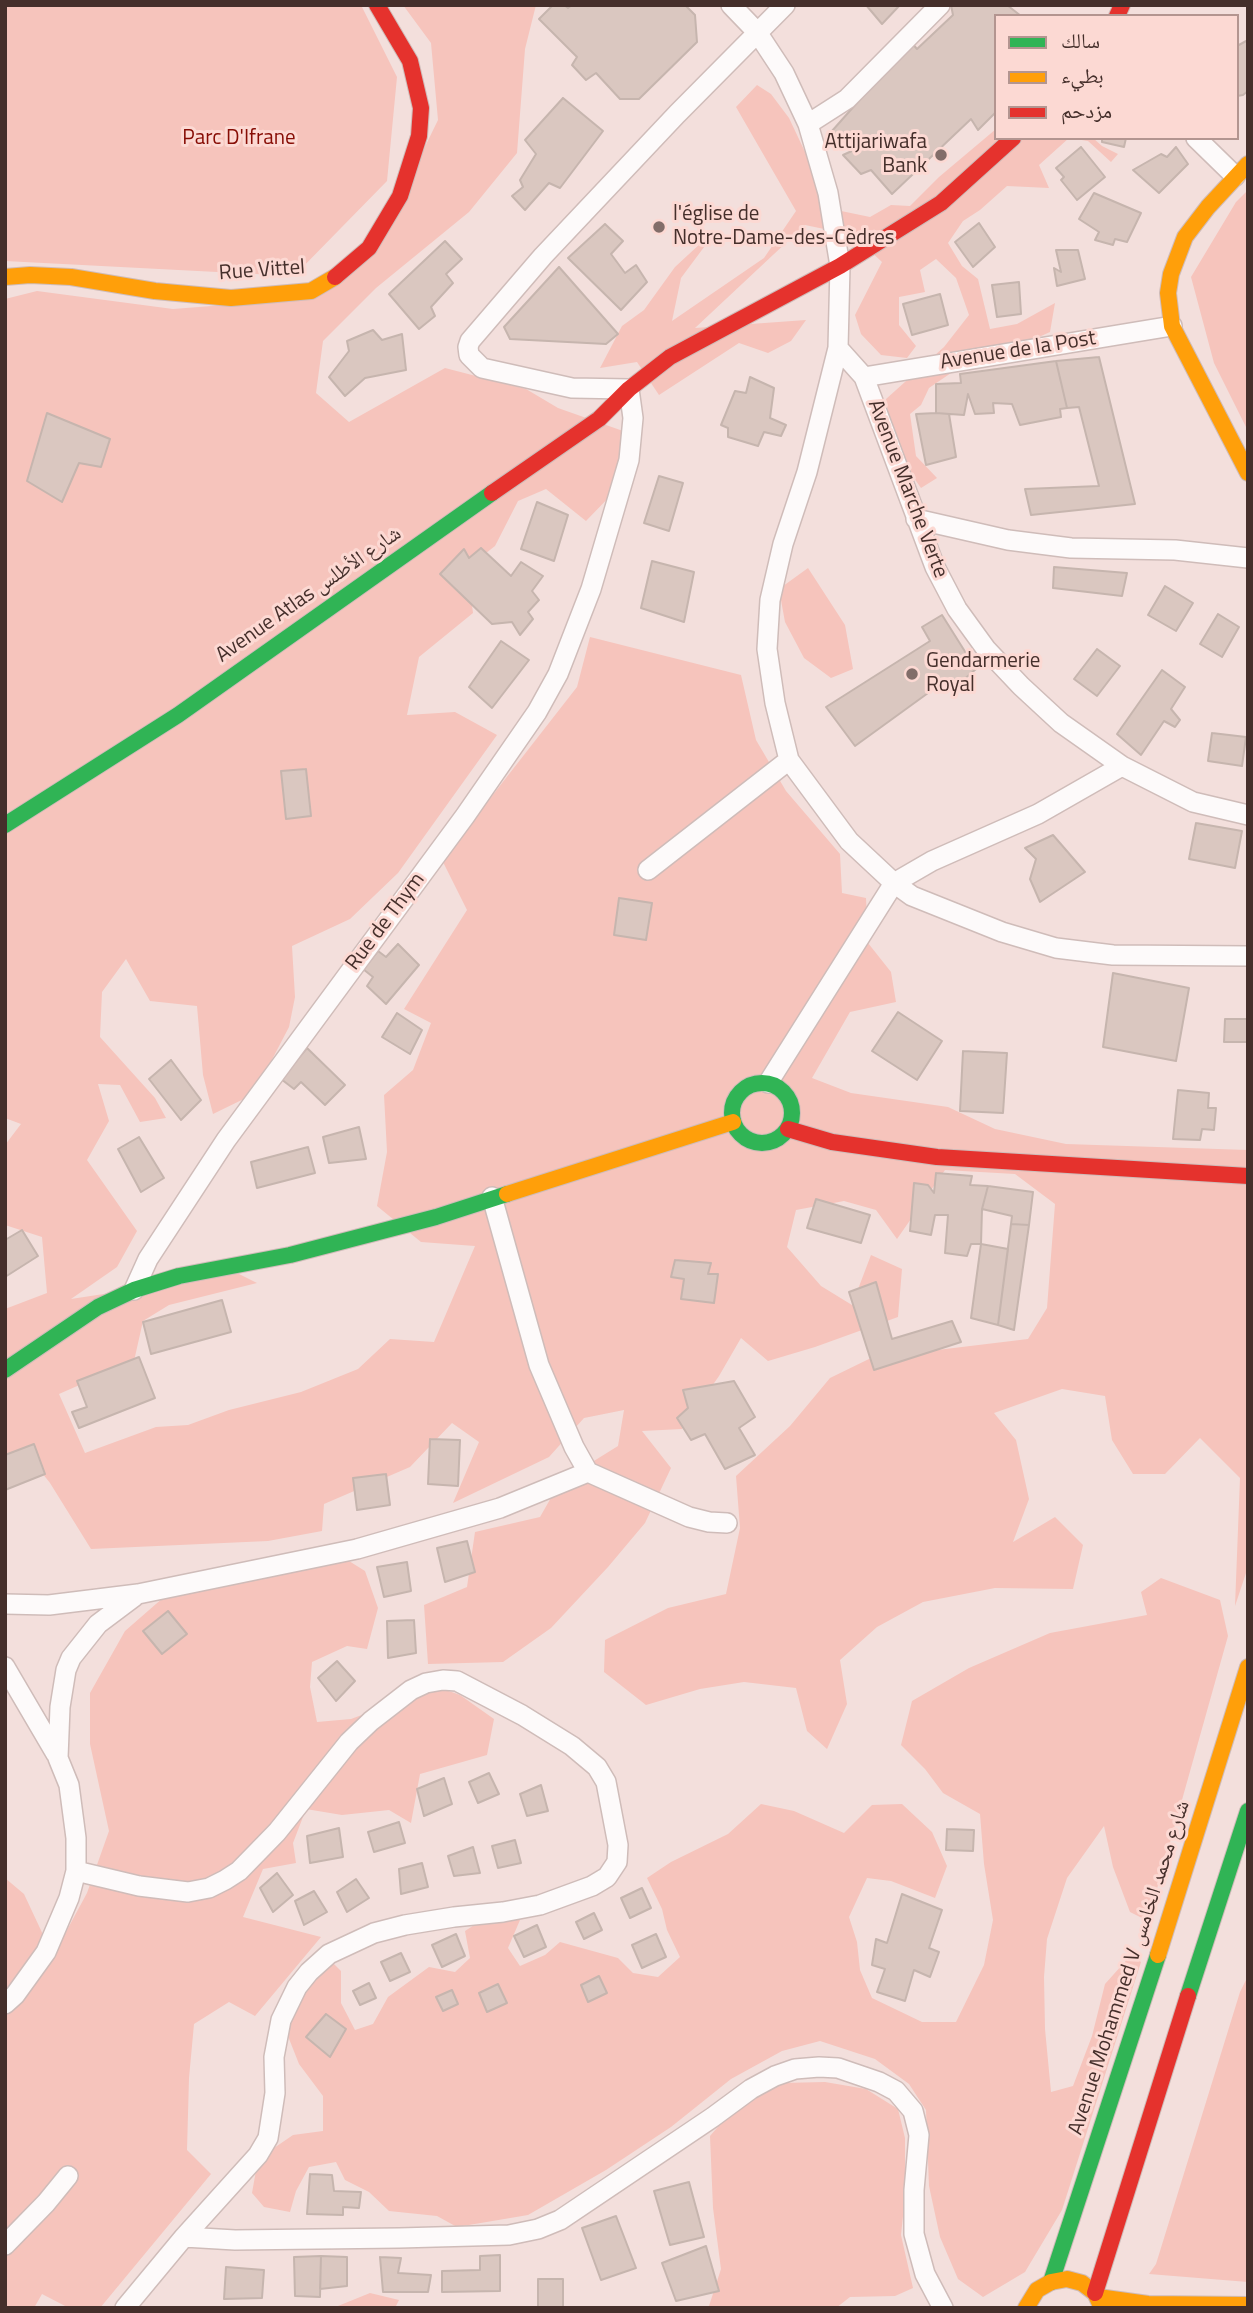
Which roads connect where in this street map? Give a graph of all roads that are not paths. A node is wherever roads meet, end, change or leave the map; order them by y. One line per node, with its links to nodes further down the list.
1 (377, 5): 11 (street, Rue Vittel)
2 (731, 5): 5 (street)
3 (785, 5): 5 (street)
4 (940, 5): 6 (street)
5 (757, 32): 6 (street); 15 (street)
6 (808, 124): 10 (street)
7 (1011, 140): 10 (street, Avenue Atlas شارع الأطلس)
8 (1199, 140): 9 (street)
9 (1241, 170): 12 (street)
10 (840, 266): 13 (street); 15 (street, Avenue Atlas شارع الأطلس)
11 (5, 277)
12 (1172, 326): 14 (street, Avenue de la Post); 16 (street)
13 (838, 348): 14 (street, Avenue Marche Verte); 19 (street)
14 (864, 377): 17 (street, Avenue Marche Verte)
15 (629, 389): 21 (street, Avenue Atlas شارع الأطلس); 23 (street, Avenue Atlas شارع الأطلس); 32 (street, Rue de Thym)
16 (1248, 473)
17 (916, 519): 18 (street); 20 (street, Avenue Marche Verte)
18 (1248, 558)
19 (789, 760): 24 (street); 25 (street)
20 (1122, 766): 22 (street, Avenue Marche Verte); 25 (street)
21 (5, 810)
22 (1248, 815)
23 (5, 825)
24 (648, 870)
25 (894, 883): 26 (street); 27 (street)
26 (1248, 956)
27 (768, 1083): 28 (street); 29 (street)
28 (733, 1122): 29 (street); 31 (street)
29 (788, 1129): 30 (street)
30 (1248, 1176)
31 (492, 1197): 32 (street); 34 (street)
32 (134, 1290): 33 (street)
33 (5, 1370)
34 (588, 1472): 35 (street); 36 (street)
35 (727, 1523)
36 (138, 1594): 37 (street); 40 (street)
37 (5, 1604)
38 (5, 1667): 40 (street)
39 (1248, 1667): 47 (street, Avenue Mohammed V شارع محمد الخامس)
40 (58, 1758): 42 (street)
41 (1248, 1811): 48 (street)
42 (76, 1871): 43 (street); 45 (street)
43 (5, 2004)
44 (68, 2176): 46 (street)
45 (184, 2237): 50 (street); 51 (street)
46 (5, 2245)
47 (1051, 2282): 48 (street); 52 (street)
48 (1098, 2299): 49 (street)
49 (1248, 2305)
50 (125, 2308)
51 (943, 2308)
52 (1026, 2308)

